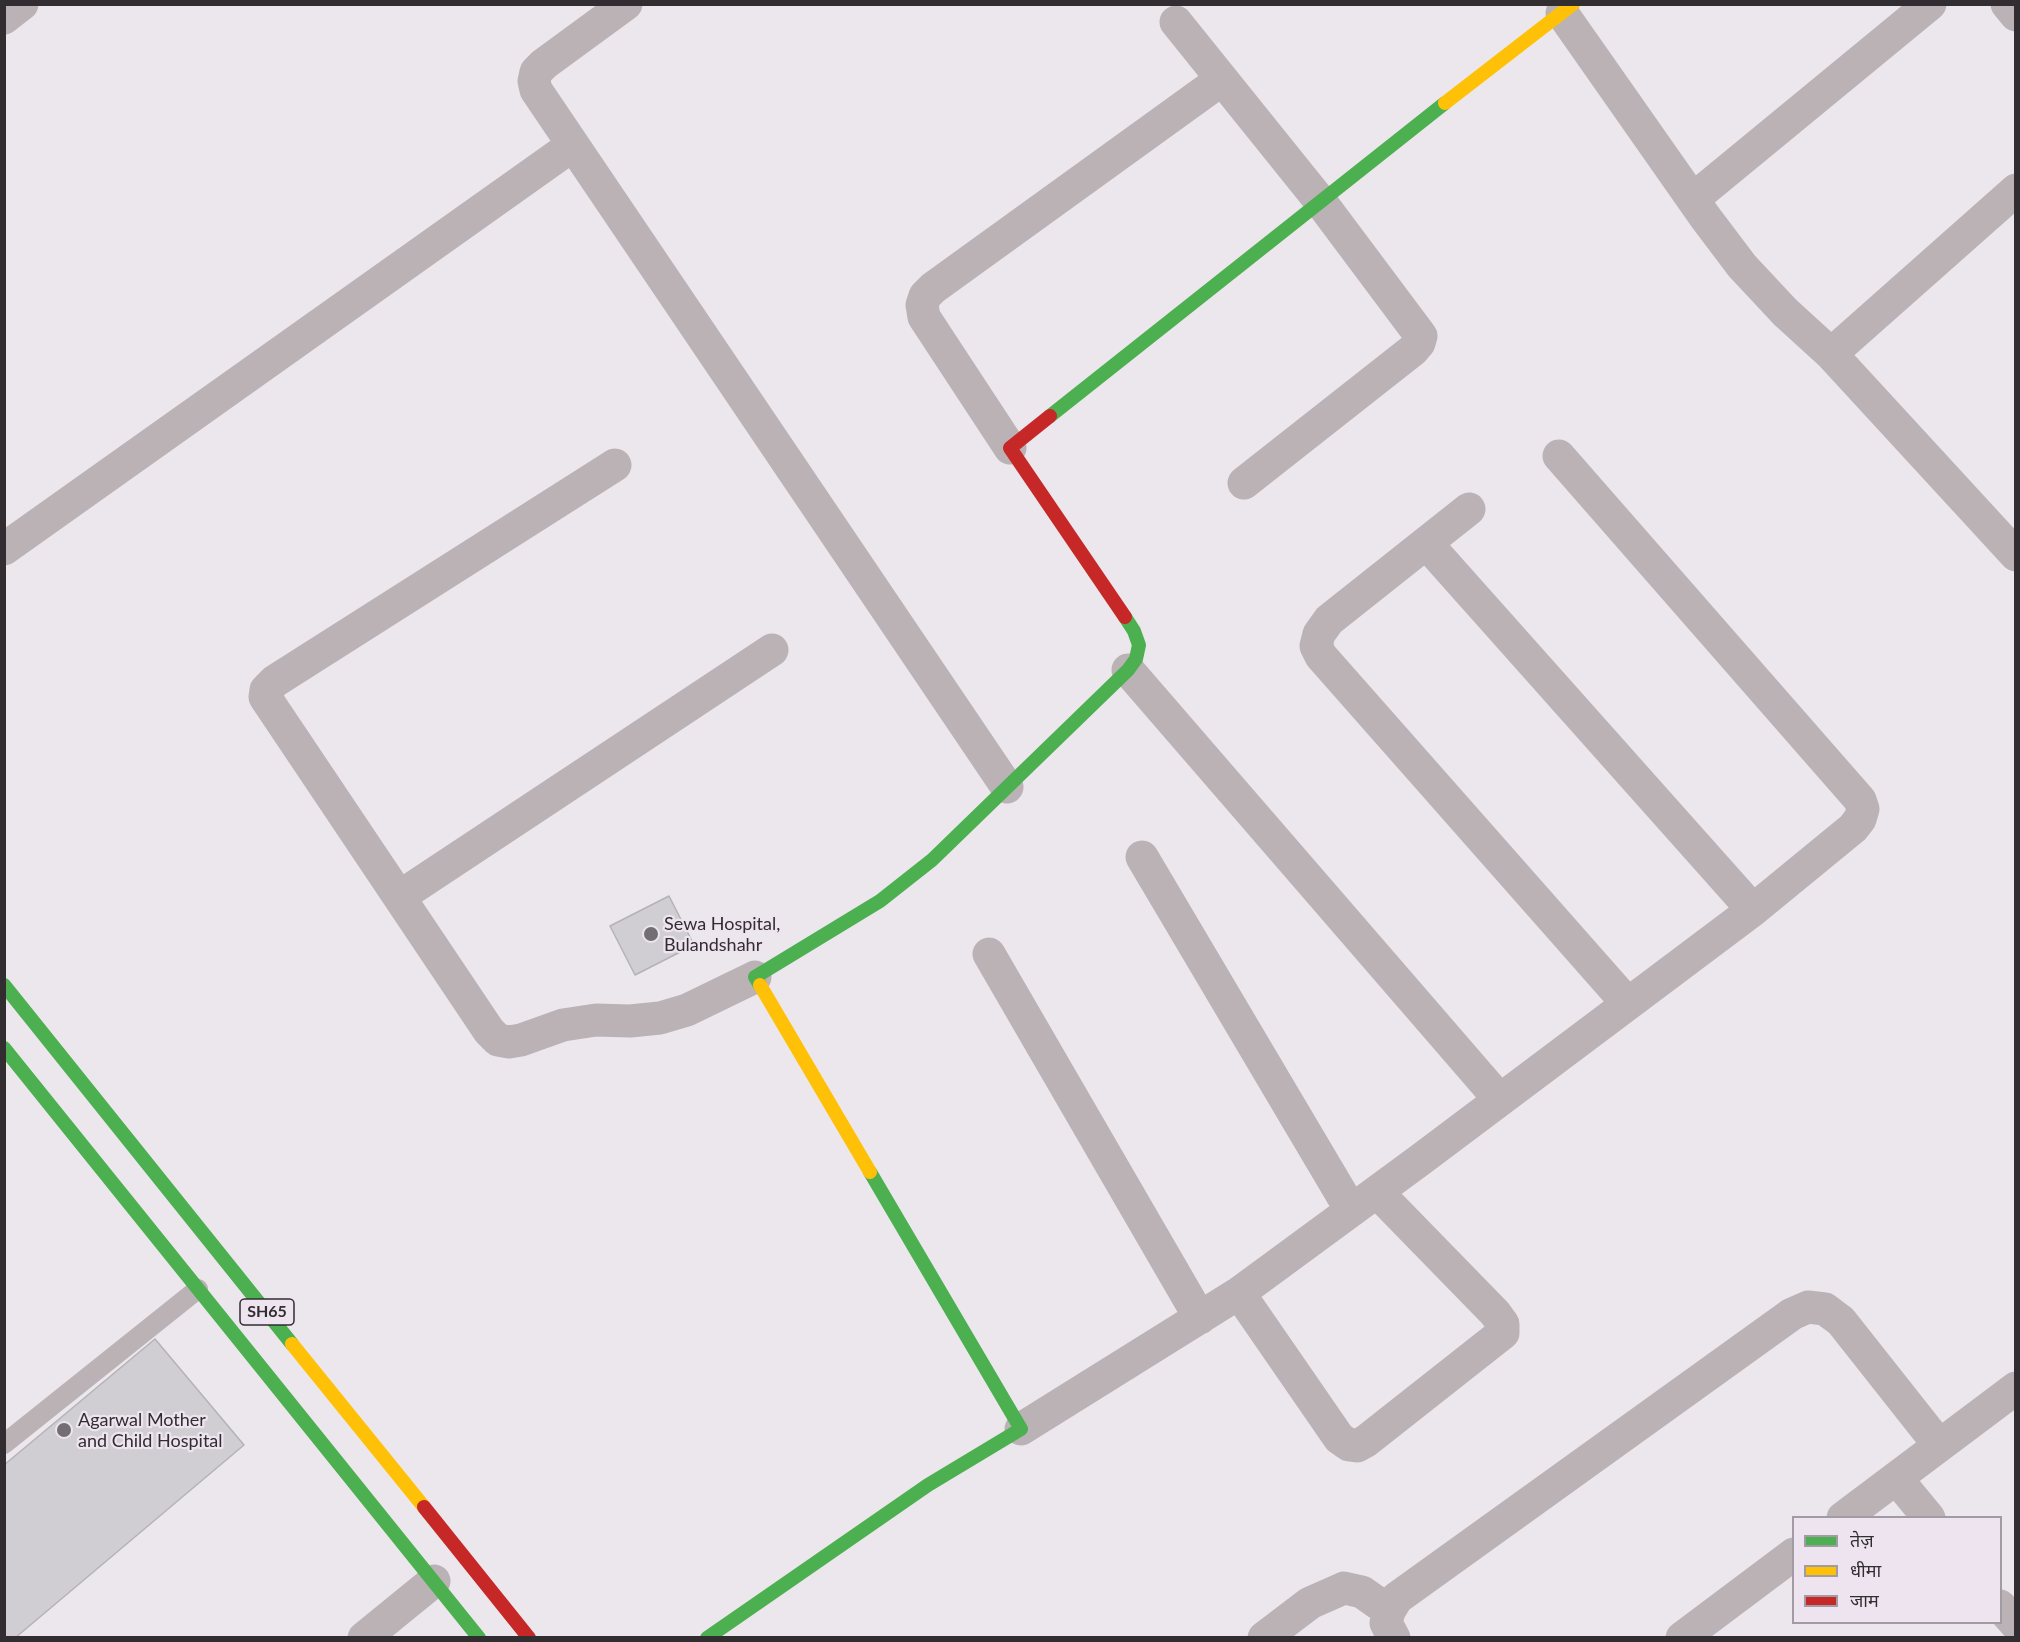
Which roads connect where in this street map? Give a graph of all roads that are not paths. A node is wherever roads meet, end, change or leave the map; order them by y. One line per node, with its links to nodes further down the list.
1 (22, 4): 7 (street)
2 (626, 4): 10 (street)
3 (1930, 4): 12 (street)
4 (2007, 4): 6 (street)
5 (1567, 9): 12 (street); 13 (street)
6 (2016, 15)
7 (4, 18)
8 (1176, 22): 9 (street)
9 (1221, 80): 13 (street); 15 (street)
10 (573, 145): 21 (street); 25 (street)
11 (2016, 189): 14 (street)
12 (1693, 199): 14 (street)
13 (1320, 201): 15 (street); 18 (street)
14 (1831, 354): 22 (street)
15 (1010, 448): 24 (street)
16 (1559, 456): 28 (street)
17 (615, 465): 27 (street)
18 (1244, 483)
19 (1469, 509): 20 (street)
20 (1427, 543): 28 (street); 32 (street)
21 (4, 549)
22 (2016, 555)
23 (772, 650): 27 (street)
24 (1128, 670): 25 (street); 34 (street)
25 (1008, 787): 30 (street)
26 (1143, 857): 35 (street)
27 (399, 897): 30 (street)
28 (1753, 910): 32 (street)
29 (989, 954): 38 (street)
30 (755, 977): 40 (street)
31 (4, 985): 53 (street, SH65)
32 (1628, 1004): 34 (street)
33 (4, 1048): 36 (street, SH65)
34 (1500, 1100): 35 (street)
35 (1364, 1201): 37 (street); 37 (street)
36 (198, 1289): 41 (lane); 47 (street, SH65)
37 (1239, 1293): 38 (street)
38 (1200, 1318): 40 (street)
39 (2016, 1388): 42 (street)
40 (1021, 1429): 54 (street)
41 (4, 1444)
42 (1939, 1445): 43 (street); 49 (street)
43 (1896, 1478): 44 (street); 45 (street)
44 (1846, 1516)
45 (1927, 1516)
46 (1792, 1556): 56 (street)
47 (434, 1581): 51 (street); 52 (street, SH65)
48 (2002, 1607): 50 (street)
49 (1391, 1624): 55 (street)
50 (2016, 1624)
51 (364, 1638)
52 (479, 1638)
53 (529, 1638)
54 (707, 1638)
55 (1264, 1638)
56 (1682, 1638)

